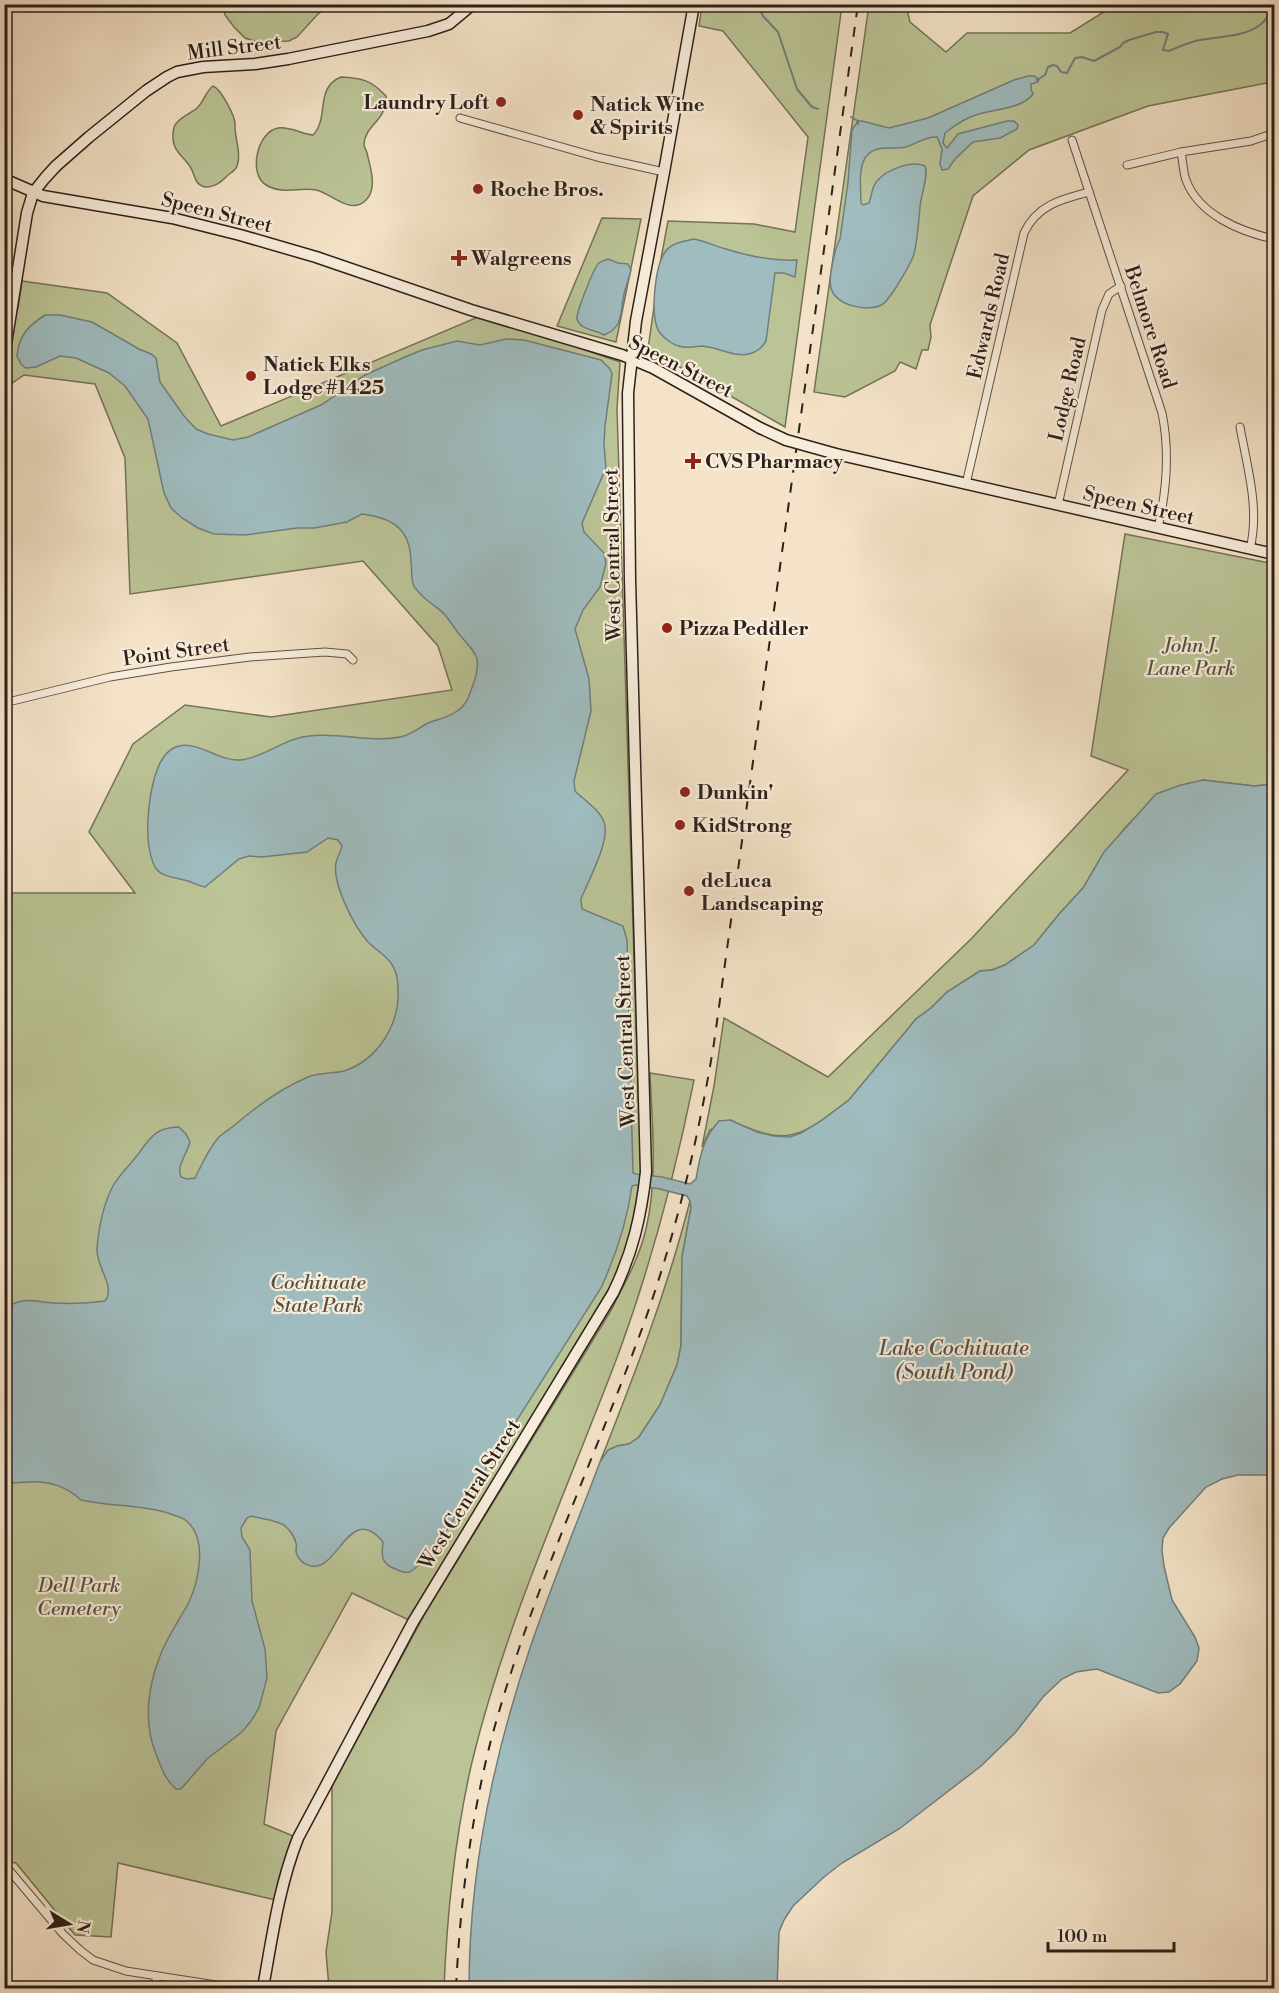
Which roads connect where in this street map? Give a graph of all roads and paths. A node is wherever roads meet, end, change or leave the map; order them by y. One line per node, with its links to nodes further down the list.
1 (473, 4): 11 (main road, Mill Street)
2 (693, 4): 8 (main road, West Central Street)
3 (460, 118): 8 (street)
4 (1275, 133): 6 (street)
5 (1072, 140): 10 (street, Belmore Road)
6 (1181, 152): 7 (street); 12 (street)
7 (1127, 165)
8 (664, 172): 15 (main road, West Central Street)
9 (4, 180): 11 (main road, Speen Street)
10 (1089, 192): 13 (street, Belmore Road); 17 (street, Edwards Road)
11 (33, 193): 14 (main road); 15 (main road, Speen Street)
12 (1275, 239)
13 (1120, 286): 18 (street, Lodge Road); 19 (street, Belmore Road)
14 (4, 356)
15 (631, 358): 17 (main road, Speen Street, bridge); 28 (main road, West Central Street)
16 (1240, 427): 20 (street)
17 (966, 484): 18 (main road, Speen Street)
18 (1058, 505): 19 (main road, Speen Street)
19 (1158, 528): 20 (main road, Speen Street)
20 (1250, 549): 21 (main road, Speen Street)
21 (1275, 554)
22 (353, 660): 23 (street, Point Street)
23 (4, 703)
24 (4, 1864): 25 (street)
25 (156, 1976): 26 (street); 27 (street)
26 (156, 1989)
27 (235, 1989)
28 (263, 1989)

